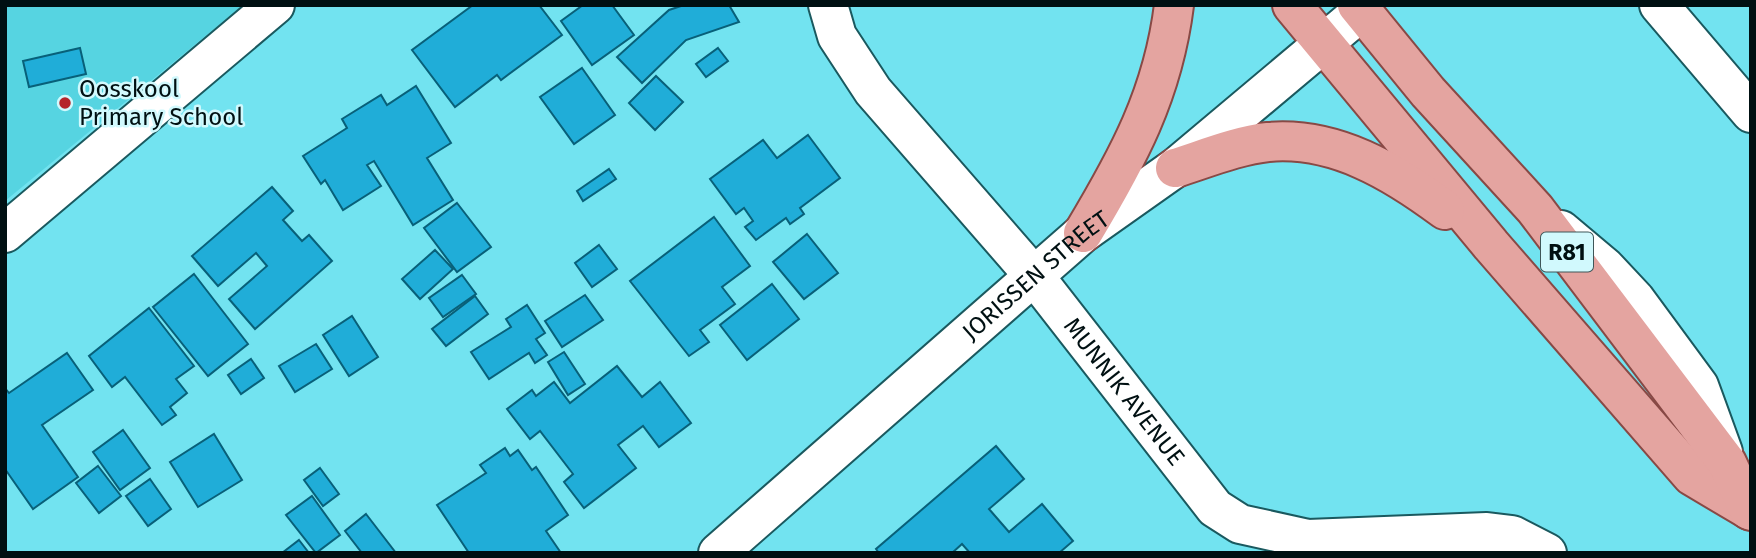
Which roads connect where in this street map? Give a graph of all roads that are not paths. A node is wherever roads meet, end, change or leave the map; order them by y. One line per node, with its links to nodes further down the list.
1 (275, 5): 10 (street)
2 (828, 5): 13 (street, MUNNIK AVENUE)
3 (1174, 5): 11 (main road)
4 (1292, 5): 7 (main road, R81)
5 (1660, 5): 8 (street)
6 (1360, 8): 7 (street, JORISSEN STREET); 14 (main road, R81)
7 (1323, 44): 9 (street, JORISSEN STREET); 12 (main road, R81)
8 (1751, 113)
9 (1175, 168): 11 (street, JORISSEN STREET); 12 (main road)
10 (5, 233)
11 (1083, 233): 13 (street, JORISSEN STREET)
12 (1491, 245): 14 (main road, R81)
13 (1035, 276): 15 (street, JORISSEN STREET); 16 (street, MUNNIK AVENUE)
14 (1750, 510)
15 (741, 546)
16 (1547, 553)

